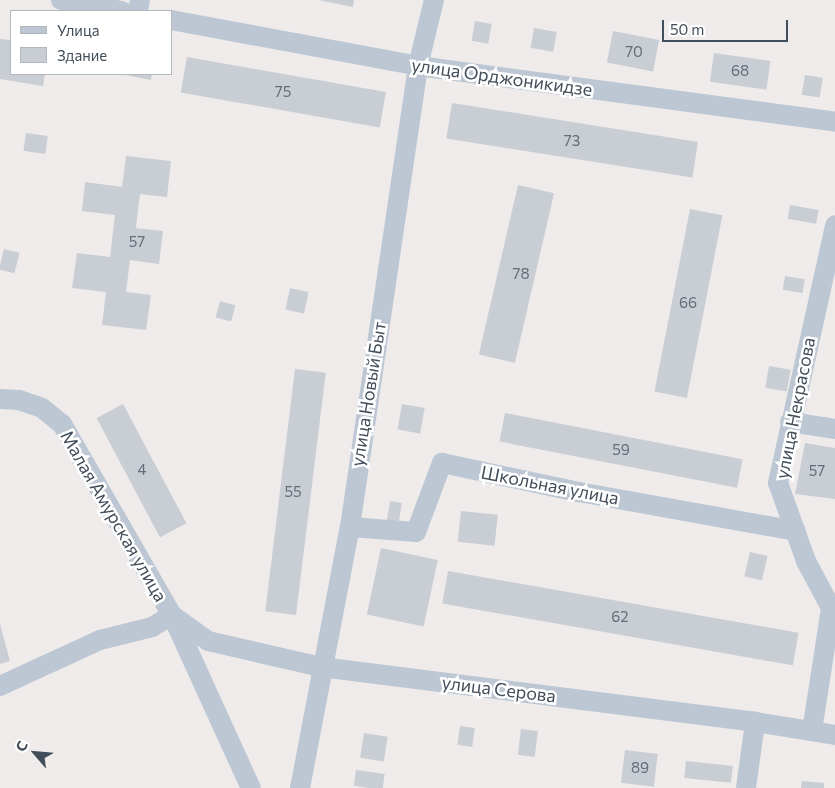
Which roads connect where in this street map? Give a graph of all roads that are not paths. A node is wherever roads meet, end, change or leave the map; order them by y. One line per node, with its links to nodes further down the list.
1 (61, 0): 3 (street)
2 (434, 0): 5 (street, улица Новый Быт)
3 (116, 10)
4 (172, 20): 5 (street, улица Орджоникидзе)
5 (418, 66): 6 (street, улица Орджоникидзе); 11 (street, улица Новый Быт)
6 (835, 122)
7 (835, 225): 9 (street, улица Некрасова)
8 (0, 399): 13 (street, Малая Амурская улица)
9 (790, 422): 10 (street); 12 (street, улица Некрасова)
10 (835, 429)
11 (350, 527): 12 (street, Школьная улица); 14 (street, улица Новый Быт)
12 (796, 532): 17 (street, улица Некрасова)
13 (172, 615): 14 (street, улица Серова); 15 (street); 19 (street, Малая Амурская улица)
14 (321, 666): 16 (street, улица Серова); 20 (street, улица Новый Быт)
15 (0, 686)
16 (755, 722): 17 (street, улица Серова); 21 (street)
17 (812, 731): 18 (street, улица Серова)
18 (835, 735)
19 (250, 788)
20 (300, 788)
21 (746, 788)

